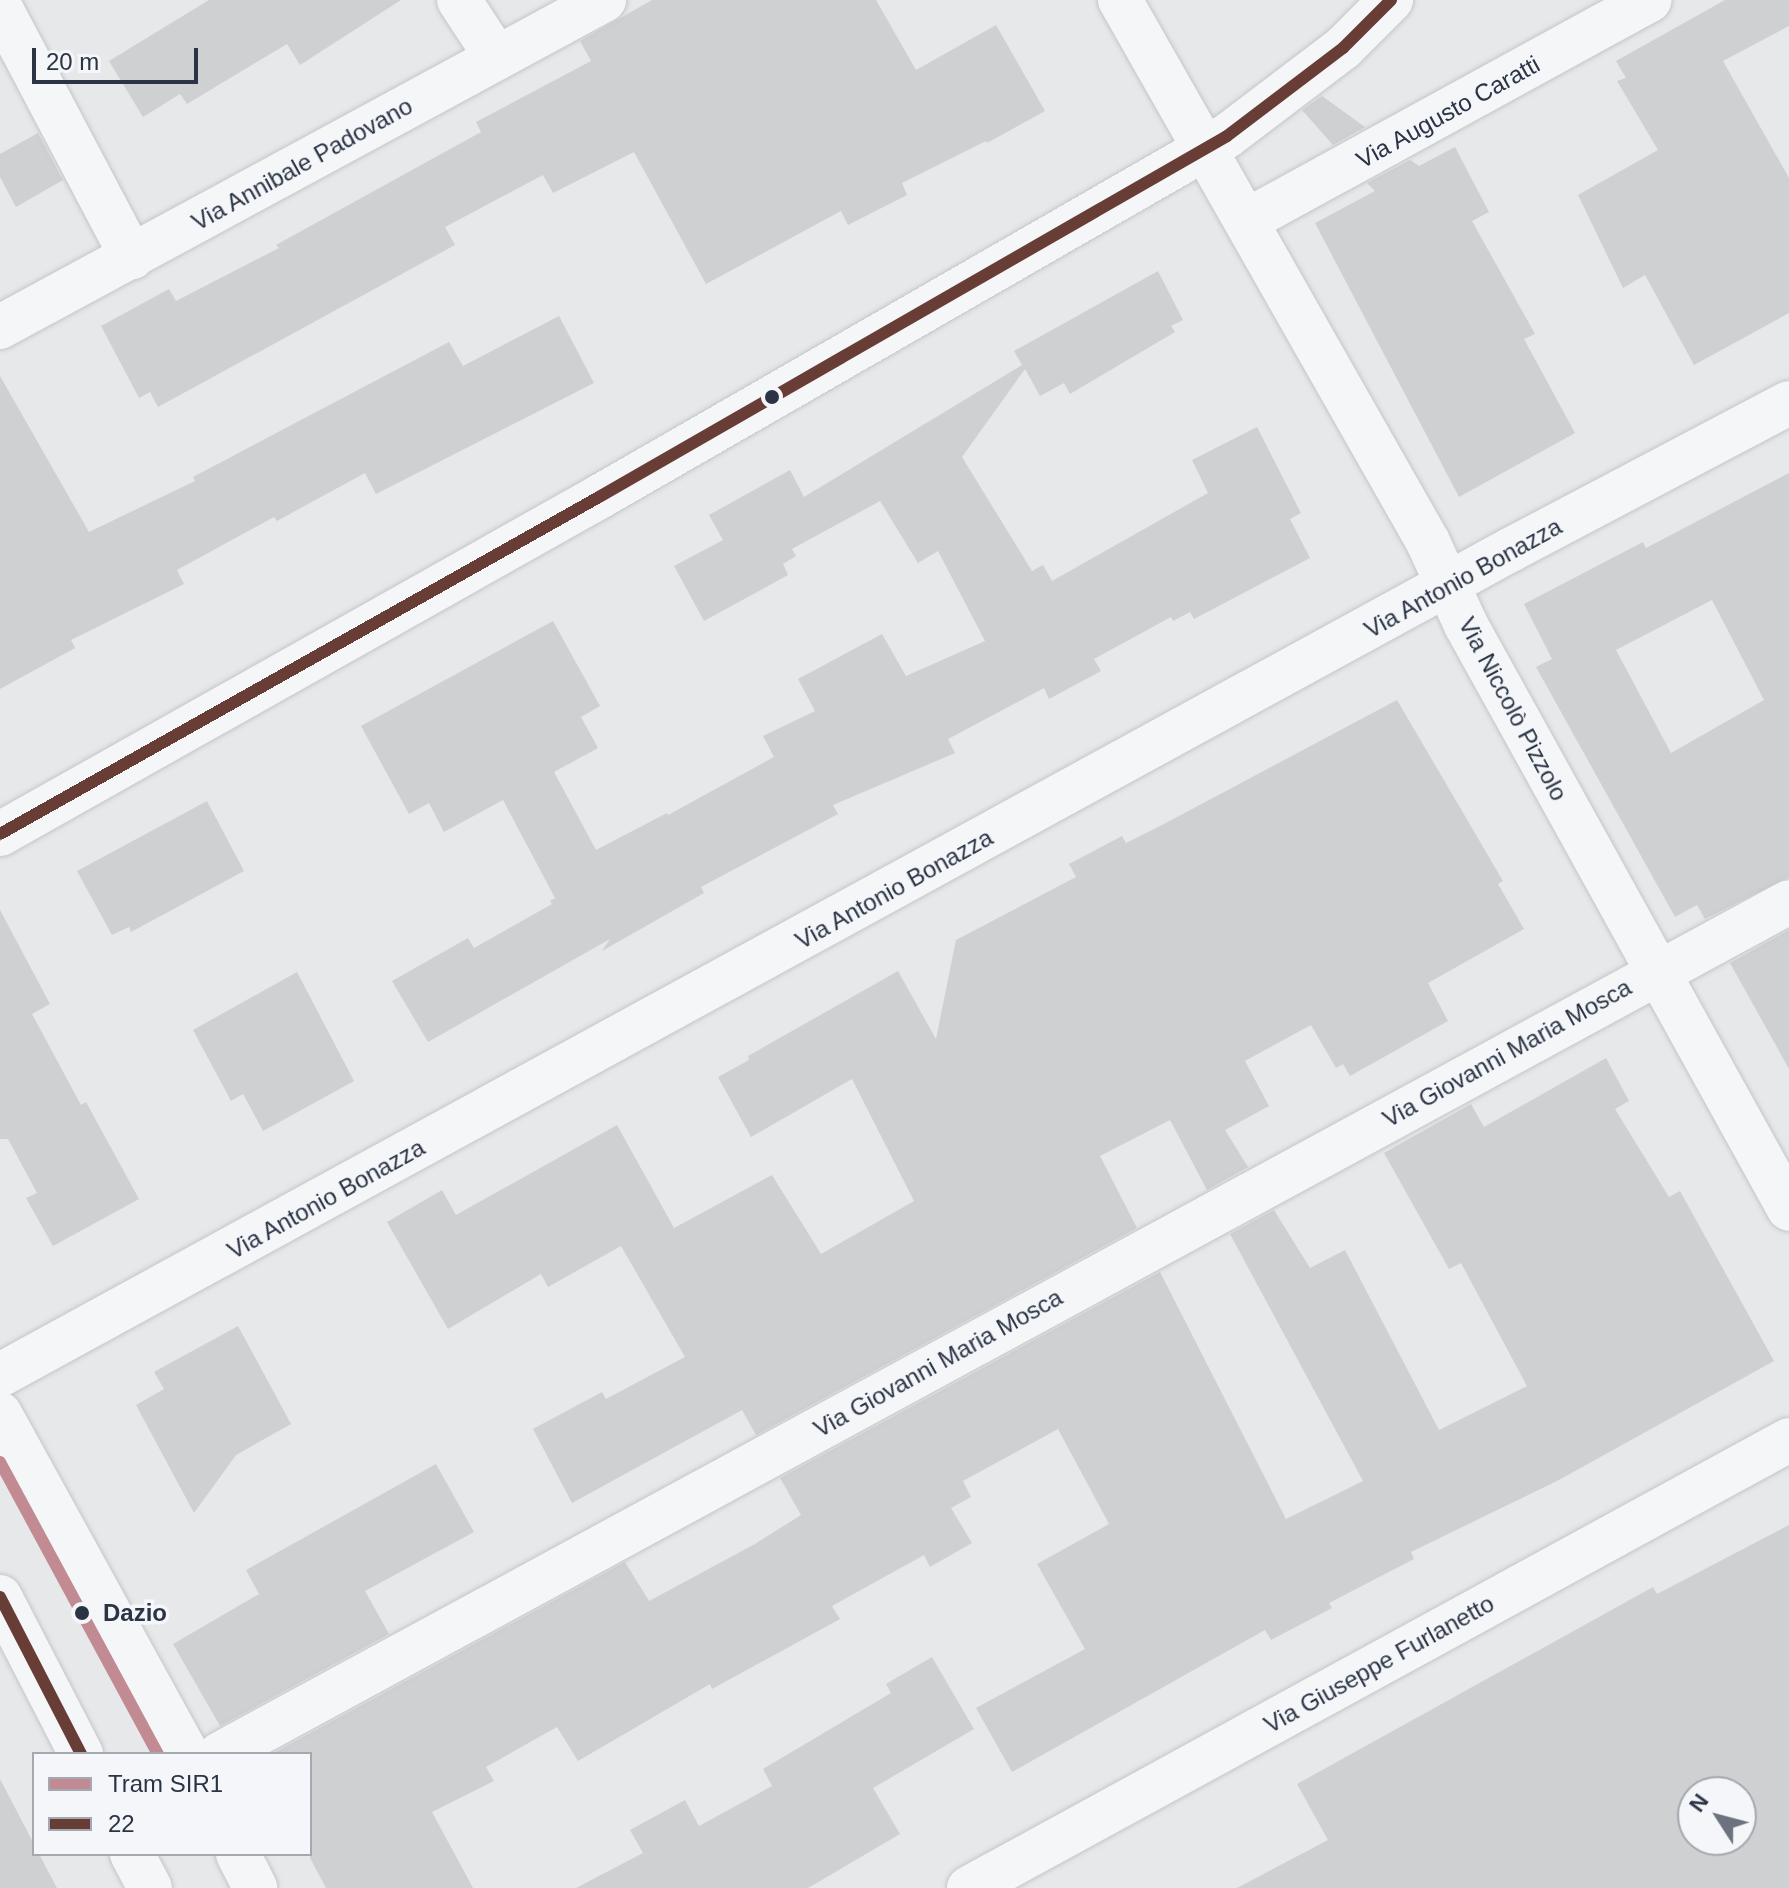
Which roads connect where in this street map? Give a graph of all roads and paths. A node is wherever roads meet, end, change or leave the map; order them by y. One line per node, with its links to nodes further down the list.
1 (459, 0): 7 (street)
2 (604, 0): 7 (street, Via Annibale Padovano)
3 (1120, 0): 8 (street, Via Niccolò Pizzolo)
4 (1391, 0): 8 (street)
5 (1649, 0): 9 (street, Via Augusto Caratti)
6 (0, 7): 10 (street)
7 (497, 58): 10 (street, Via Annibale Padovano)
8 (1206, 146): 9 (street, Via Niccolò Pizzolo); 14 (street)
9 (1246, 221): 13 (street, Via Niccolò Pizzolo)
10 (132, 257): 11 (street, Via Annibale Padovano)
11 (0, 327)
12 (1789, 403): 13 (street, Via Antonio Bonazza)
13 (1448, 586): 16 (street, Via Niccolò Pizzolo); 18 (street, Via Antonio Bonazza)
14 (0, 834)
15 (1789, 902): 16 (street, Via Giovanni Maria Mosca)
16 (1656, 972): 17 (street, Via Niccolò Pizzolo); 24 (street, Via Giovanni Maria Mosca)
17 (1789, 1209)
18 (0, 1375)
19 (0, 1414): 23 (street)
20 (1789, 1440): 27 (street, Via Giuseppe Furlanetto)
21 (0, 1597): 22 (street)
22 (80, 1752)
23 (186, 1752)
24 (224, 1752)
25 (133, 1856): 28 (street)
26 (239, 1856): 29 (street)
27 (1019, 1876): 30 (street, Via Giuseppe Furlanetto)
28 (150, 1888)
29 (255, 1888)
30 (969, 1888)

